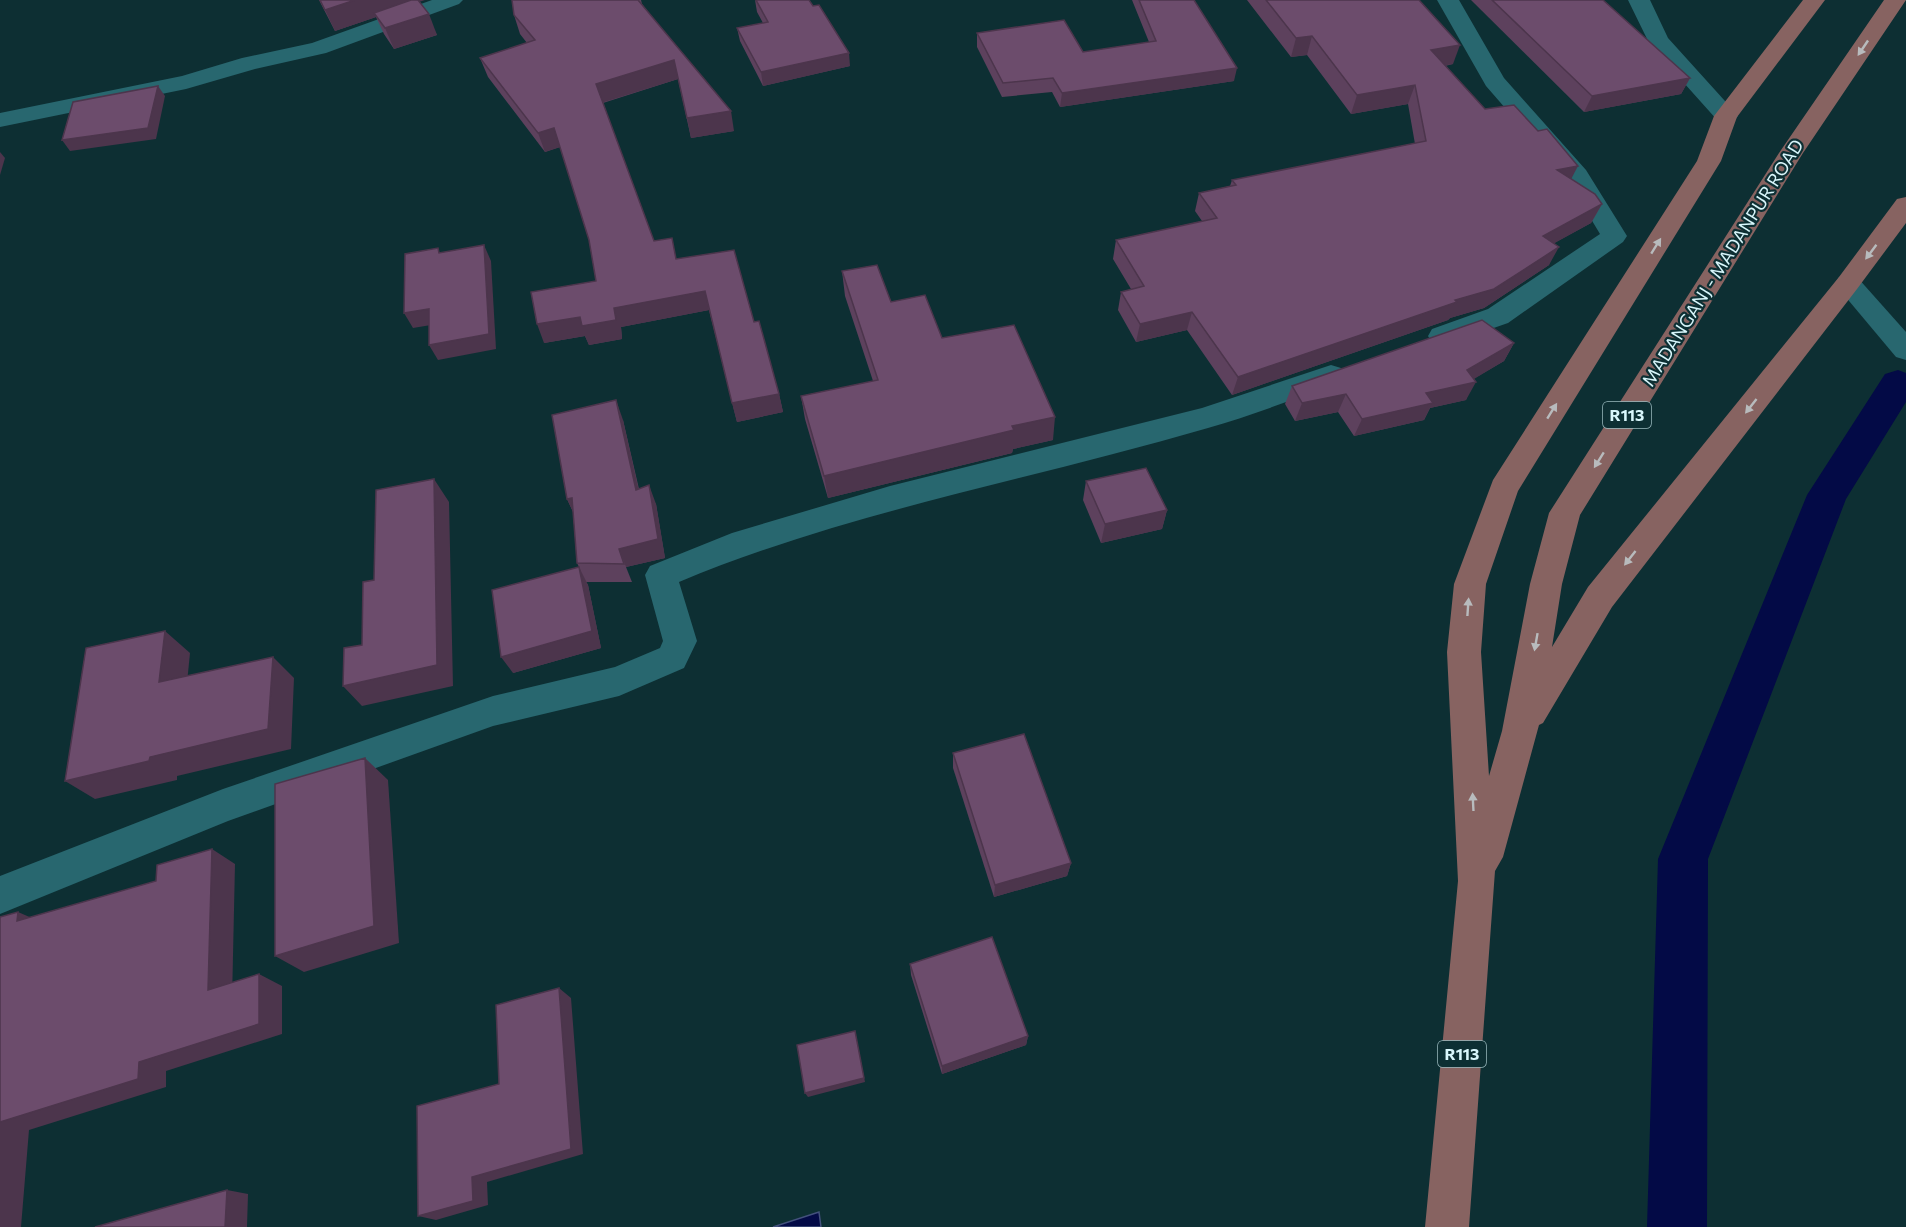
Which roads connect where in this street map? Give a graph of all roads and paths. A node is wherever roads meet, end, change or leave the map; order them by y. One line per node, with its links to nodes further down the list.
1 (452, 0): 7 (street)
2 (1448, 0): 10 (street)
3 (1639, 0): 6 (street)
4 (1814, 0): 6 (main road, MADANGANJ - MADANPUR ROAD / R113)
5 (1895, 0): 13 (main road, MADANGANJ - MADANPUR ROAD / R113, one-way to 13)
6 (1726, 116): 14 (main road, MADANGANJ - MADANPUR ROAD / R113, one-way to 6)
7 (0, 120)
8 (1906, 205): 9 (main road, one-way to 9)
9 (1848, 283): 11 (street); 13 (main road, one-way to 13)
10 (1420, 344)
11 (1906, 350)
12 (1353, 367): 15 (street)
13 (1520, 731): 14 (main road, MADANGANJ - MADANPUR ROAD / R113)
14 (1477, 882): 16 (main road, MADANGANJ - MADANPUR ROAD / R113)
15 (0, 895)
16 (1447, 1227)

